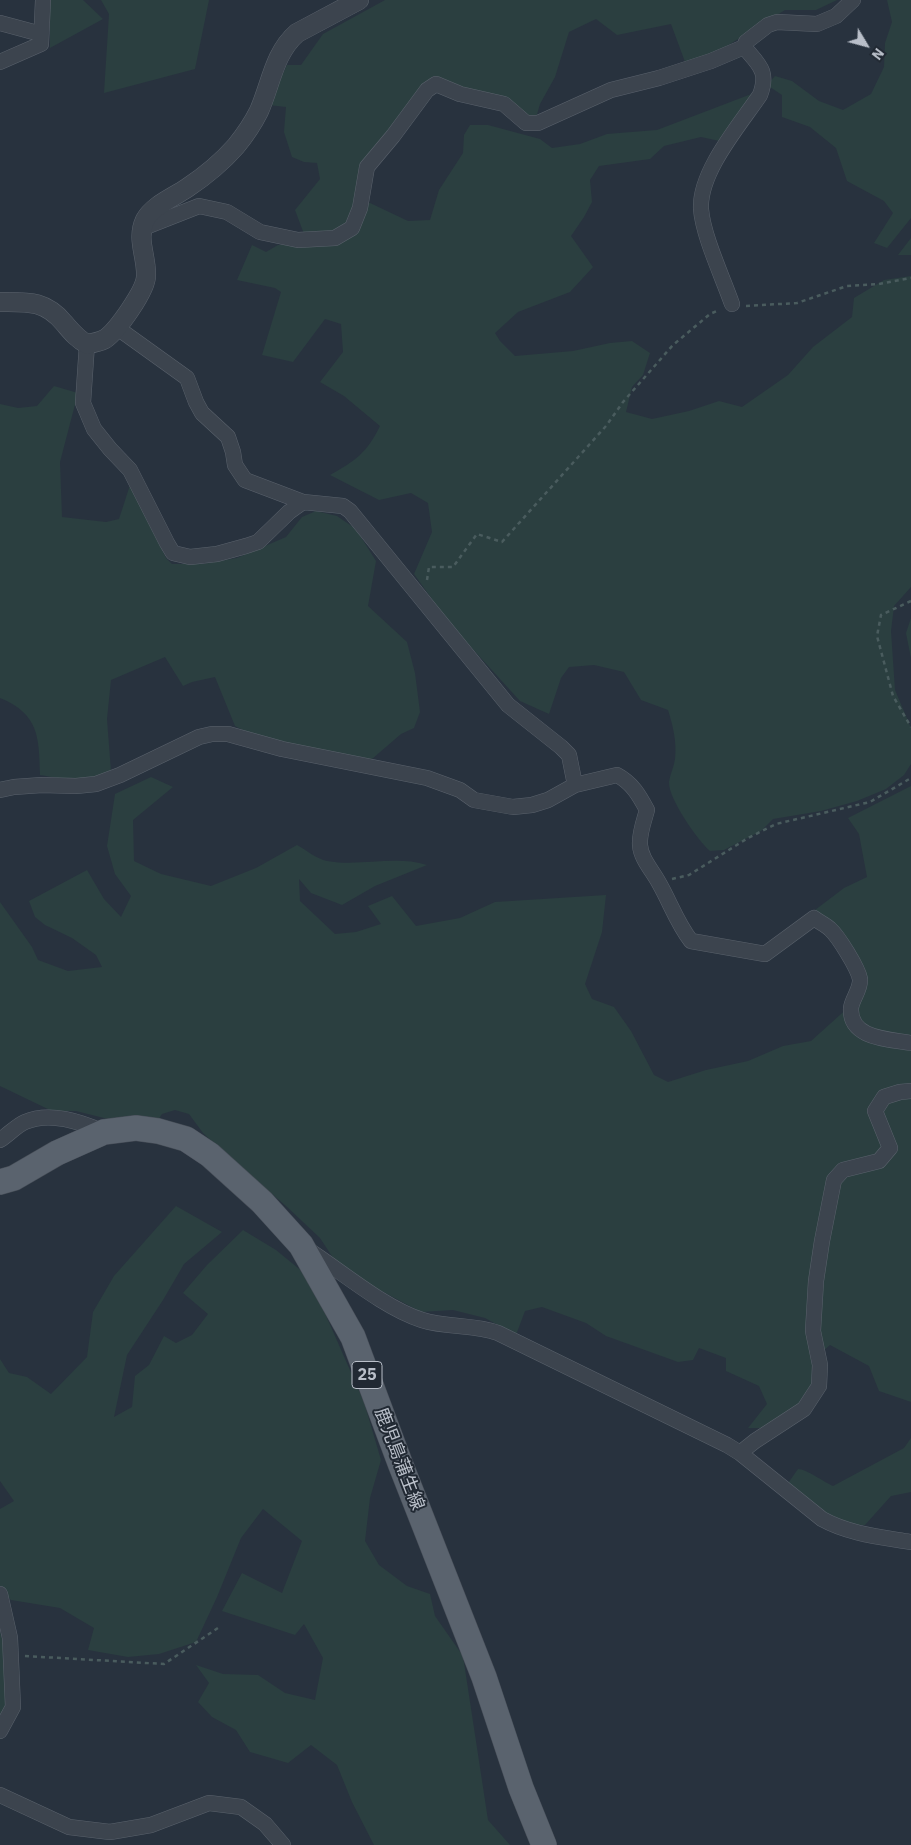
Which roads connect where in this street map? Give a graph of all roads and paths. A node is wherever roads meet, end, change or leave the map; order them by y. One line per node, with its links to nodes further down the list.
1 (43, 0): 5 (street)
2 (359, 0): 8 (street)
3 (853, 0): 6 (street)
4 (0, 23): 5 (street)
5 (41, 34): 7 (street)
6 (744, 47): 8 (street); 11 (street)
7 (0, 62)
8 (142, 228): 12 (street)
9 (911, 278): 11 (path)
10 (0, 302): 13 (street)
11 (732, 304): 15 (path)
12 (116, 327): 13 (street); 14 (street)
13 (87, 344): 14 (street)
14 (303, 502): 19 (street)
15 (426, 583)
16 (911, 601): 17 (path)
17 (911, 727)
18 (911, 778): 21 (path)
19 (575, 785): 20 (street); 21 (street)
20 (0, 790)
21 (659, 883): 22 (street)
22 (911, 1043)
23 (911, 1091): 28 (street)
24 (104, 1132): 25 (street); 26 (main road, 鹿児島蒲生線 / 25); 27 (main road, 鹿児島蒲生線 / 25)
25 (0, 1140)
26 (0, 1182)
27 (301, 1245): 28 (street); 36 (main road, 鹿児島蒲生線 / 25)
28 (740, 1453): 29 (street)
29 (911, 1542)
30 (0, 1594): 32 (street)
31 (221, 1626): 32 (path)
32 (11, 1655): 33 (street)
33 (0, 1730)
34 (0, 1796): 35 (street)
35 (283, 1845)
36 (544, 1845)

